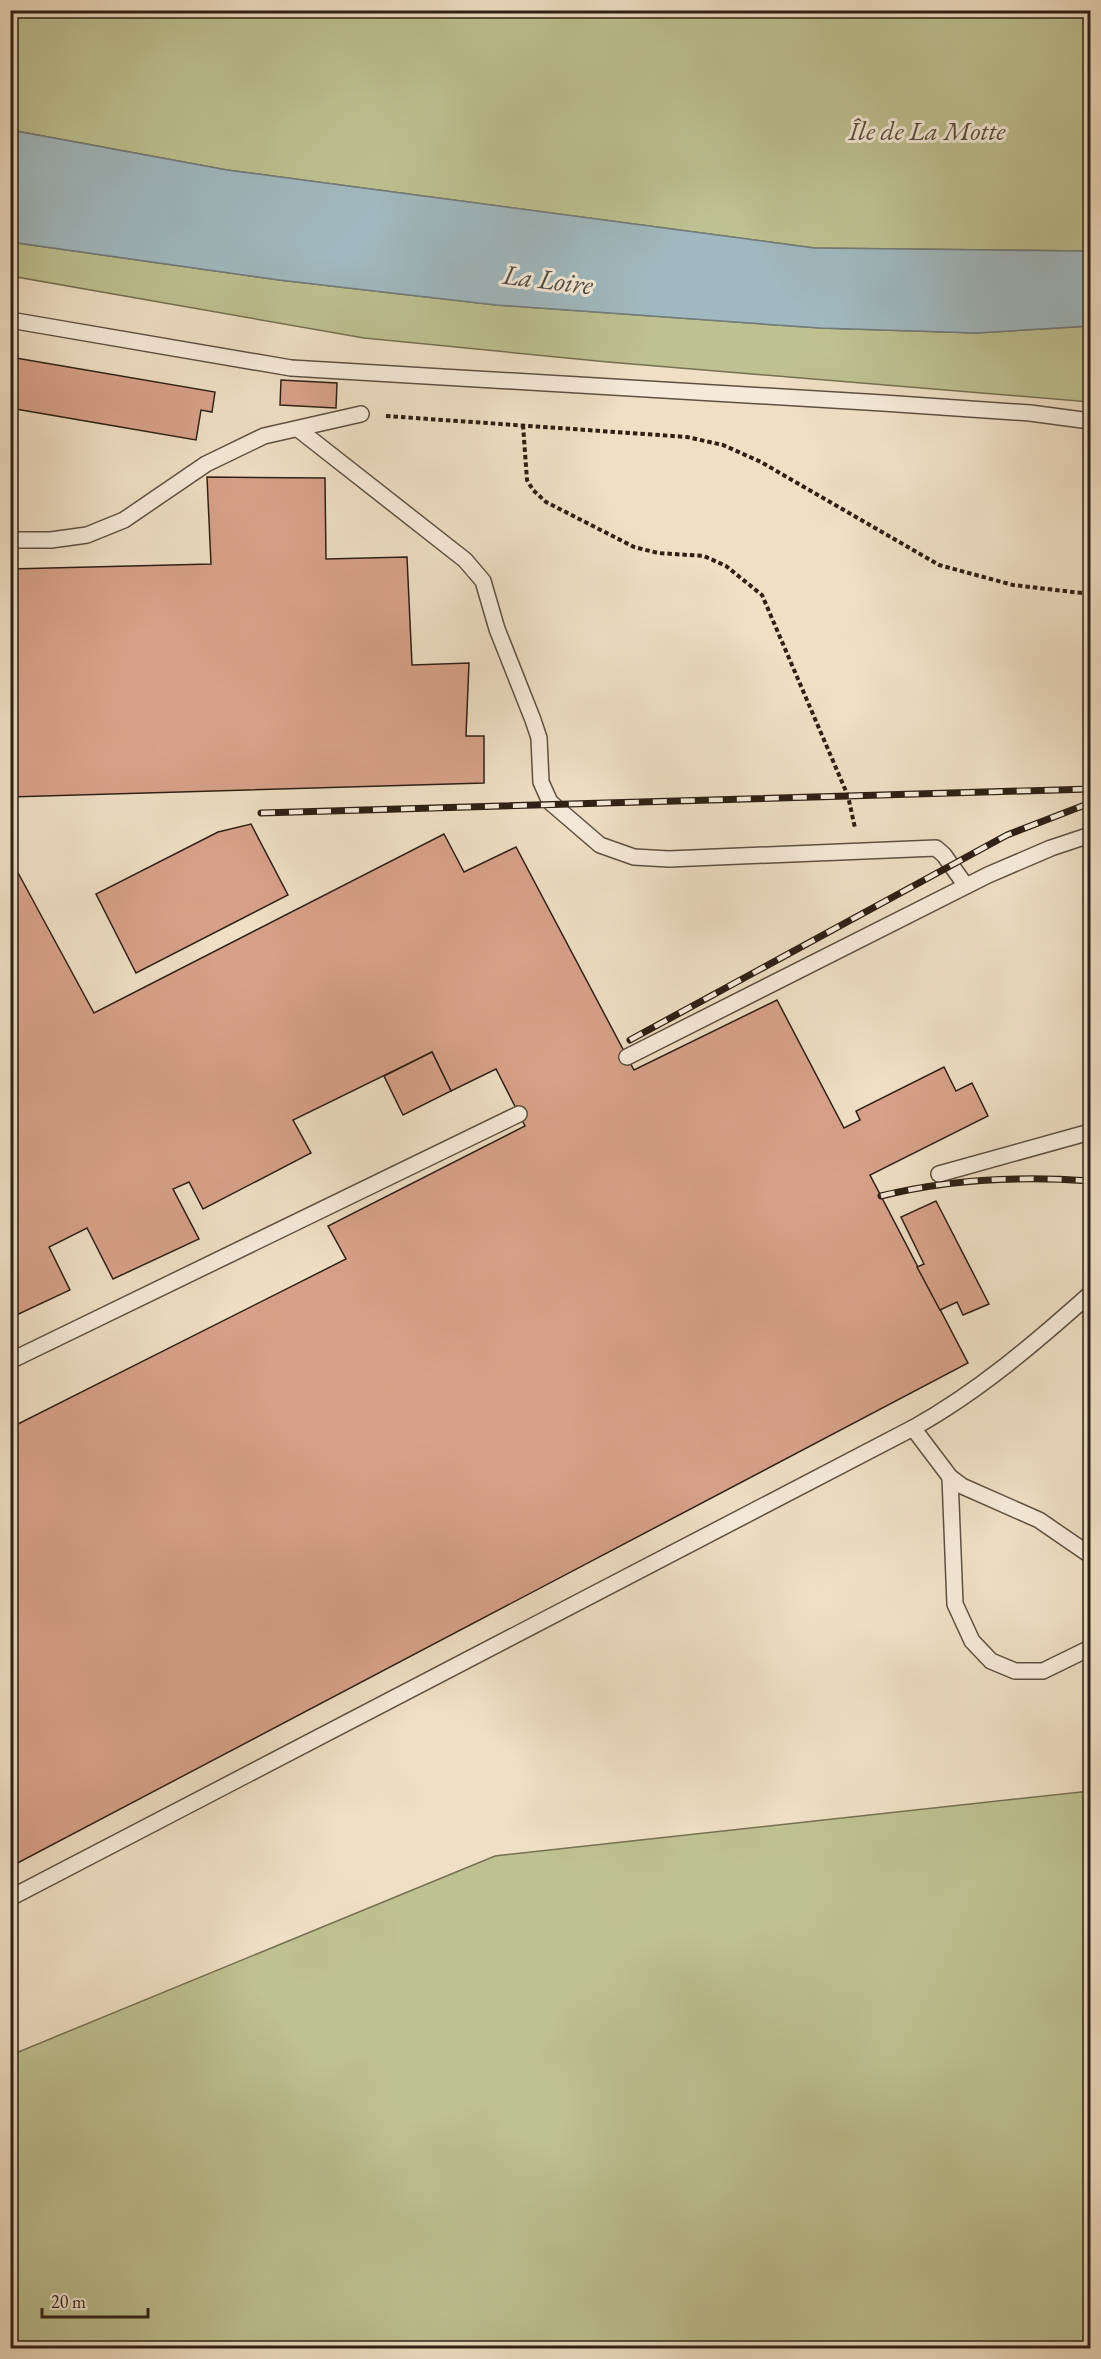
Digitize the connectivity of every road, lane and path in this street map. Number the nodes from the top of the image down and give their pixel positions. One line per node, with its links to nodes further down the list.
1 (10, 320): 3 (lane)
2 (361, 414): 4 (path); 5 (lane)
3 (1090, 421)
4 (523, 425): 7 (path); 9 (path)
5 (298, 429): 6 (lane); 9 (lane)
6 (10, 540)
7 (1090, 594)
8 (1090, 835): 10 (lane)
9 (861, 852): 10 (lane)
10 (966, 886): 11 (lane)
11 (627, 1057)
12 (519, 1114): 16 (lane)
13 (1090, 1132): 14 (lane)
14 (939, 1174)
15 (1090, 1294): 17 (lane)
16 (10, 1361)
17 (913, 1428): 18 (lane); 21 (lane)
18 (950, 1477): 19 (lane); 20 (lane)
19 (1090, 1555)
20 (1090, 1648)
21 (10, 1898)

